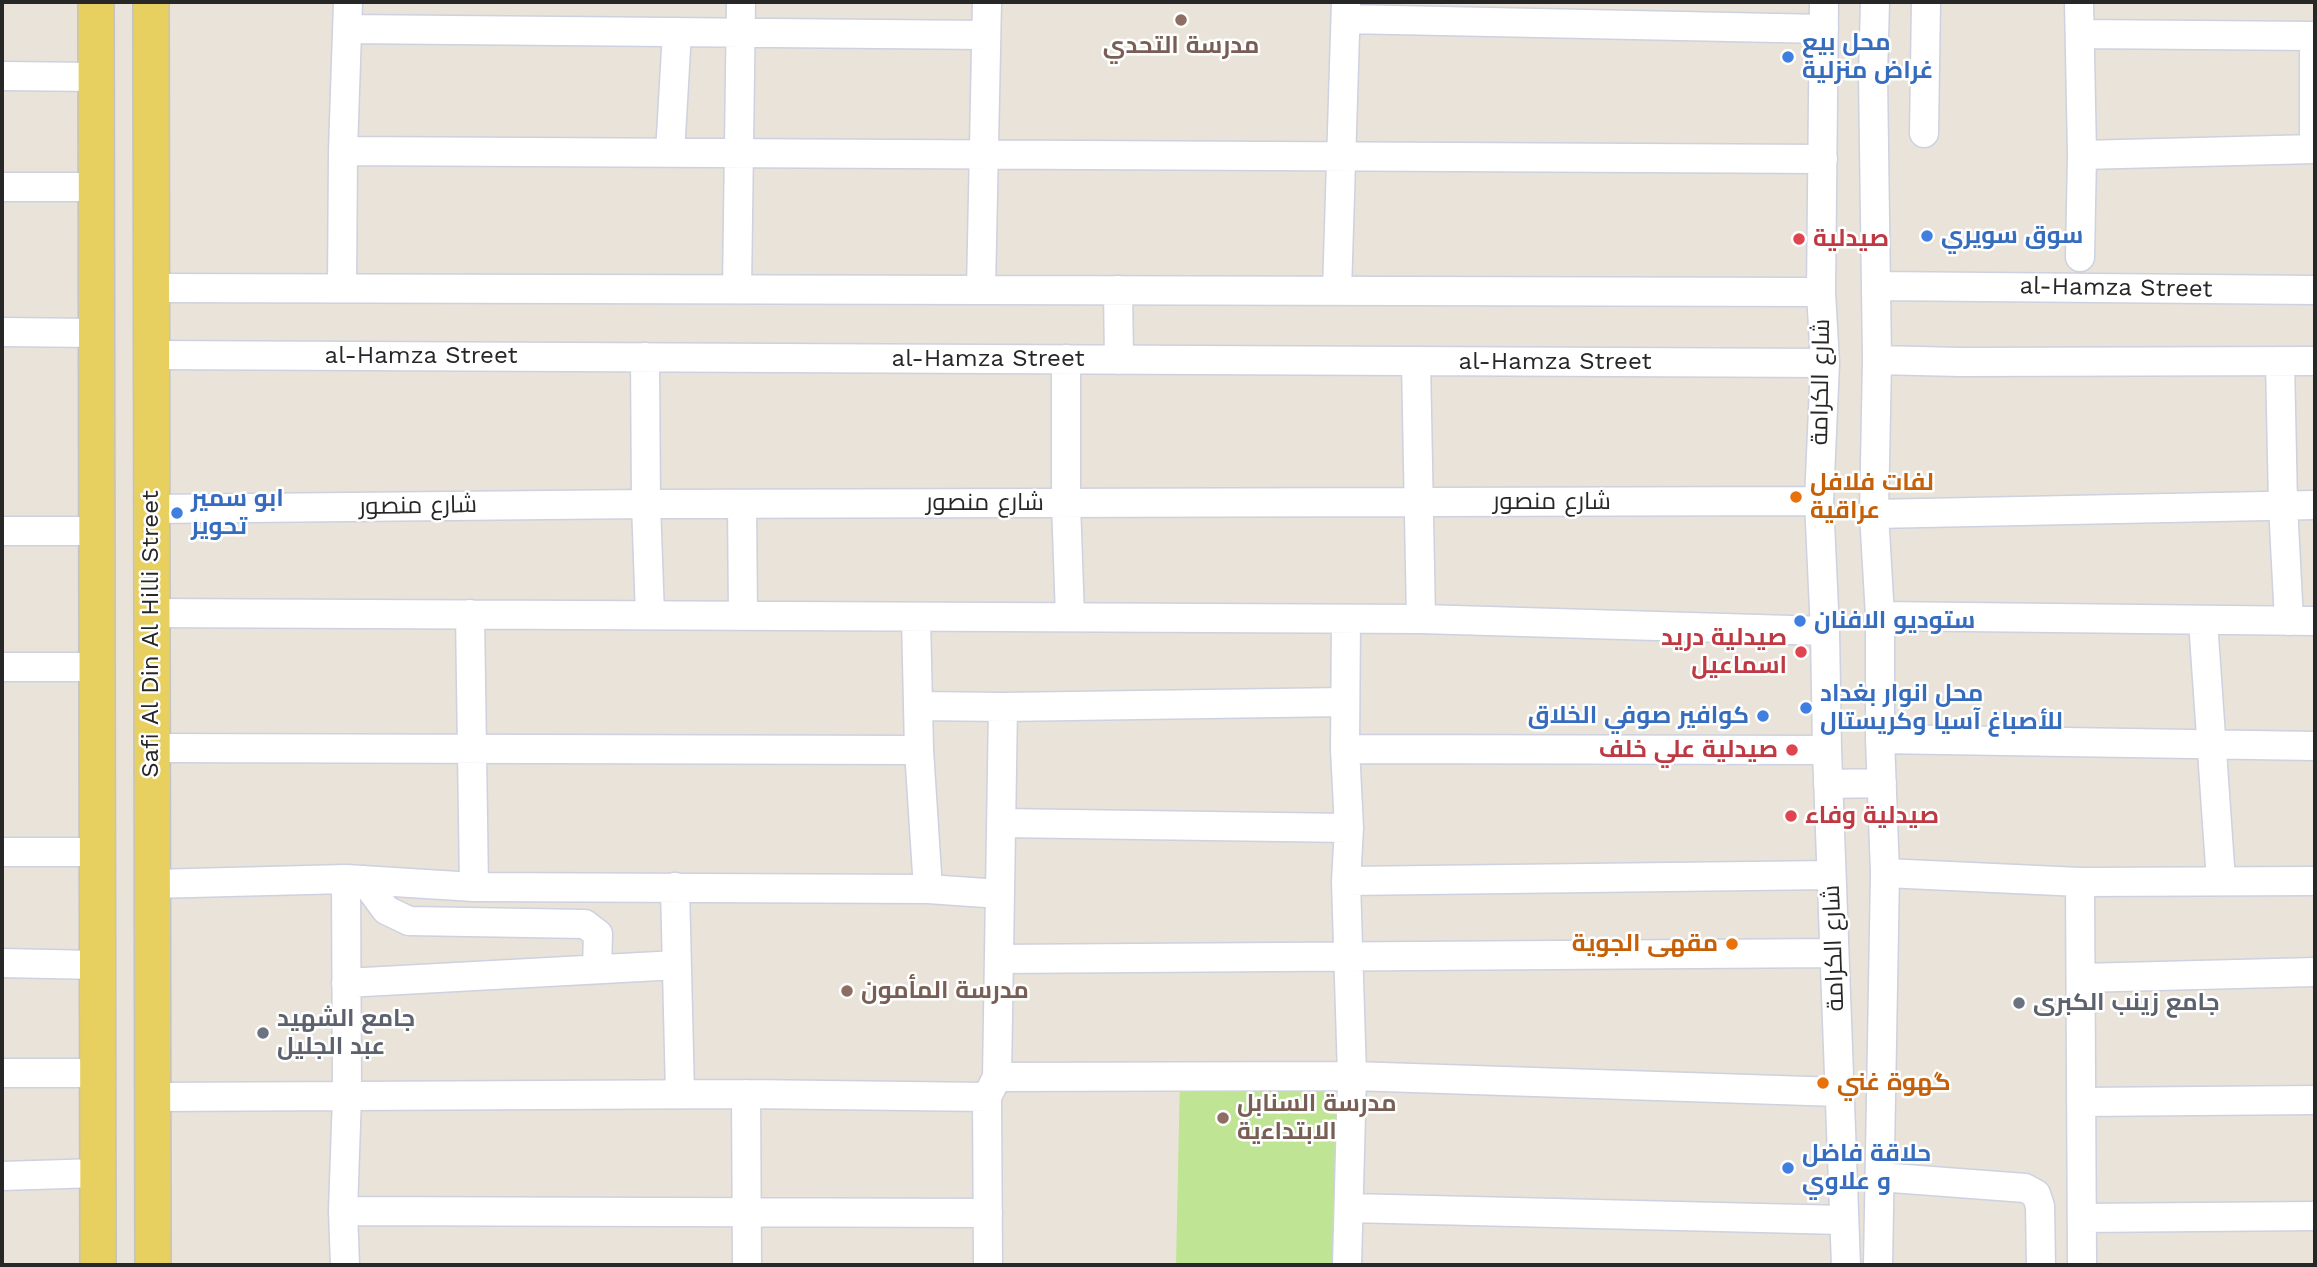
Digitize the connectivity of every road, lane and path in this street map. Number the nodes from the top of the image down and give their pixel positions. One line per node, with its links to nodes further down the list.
1 (96, 2): 17 (main road)
2 (151, 2): 31 (main road, Safi Al Din Al Hilli Street)
3 (741, 2): 12 (street)
4 (987, 2): 14 (street)
5 (1875, 2): 30 (street, شارع الكرامة)
6 (1926, 2): 18 (street)
7 (2079, 2): 13 (street)
8 (1346, 10): 10 (street); 25 (street)
9 (348, 15): 11 (street); 20 (street)
10 (1824, 15): 26 (street, شارع الكرامة)
11 (677, 32): 12 (street); 21 (street)
12 (740, 33): 14 (street); 22 (street)
13 (2080, 34): 15 (street); 24 (street)
14 (986, 35): 23 (street)
15 (2315, 36): 19 (street)
16 (2, 76): 17 (street)
17 (96, 77): 28 (main road)
18 (1923, 133)
19 (2315, 149): 24 (street)
20 (343, 151): 21 (street); 32 (street)
21 (670, 153): 22 (street)
22 (739, 153): 23 (street); 33 (street)
23 (985, 155): 25 (street); 34 (street)
24 (2082, 155): 29 (street)
25 (1341, 157): 26 (street); 37 (street)
26 (1823, 159): 38 (street, شارع الكرامة)
27 (2, 187): 28 (street)
28 (96, 187): 40 (main road)
29 (2080, 257)
30 (1876, 286): 36 (street, al-Hamza Street); 45 (street, شارع الكرامة)
31 (151, 288): 32 (street); 41 (main road, Safi Al Din Al Hilli Street)
32 (342, 288): 33 (street)
33 (737, 289): 34 (street)
34 (981, 290): 35 (street)
35 (1118, 290): 37 (street); 44 (street)
36 (2315, 290)
37 (1337, 291): 38 (street)
38 (1821, 292): 49 (street, شارع الكرامة)
39 (2, 332): 40 (street)
40 (96, 333): 60 (main road)
41 (151, 355): 42 (street, al-Hamza Street); 57 (main road, Safi Al Din Al Hilli Street)
42 (645, 357): 43 (street, al-Hamza Street); 53 (street)
43 (1066, 359): 44 (street, al-Hamza Street); 52 (street)
44 (1119, 360): 46 (street, al-Hamza Street)
45 (1877, 360): 47 (street); 58 (street, شارع الكرامة)
46 (1416, 361): 49 (street, al-Hamza Street); 51 (street)
47 (2280, 361): 48 (street); 55 (street)
48 (2315, 361)
49 (1825, 363): 50 (street, شارع الكرامة)
50 (1819, 501): 51 (street, شارع منصور); 72 (street, شارع الكرامة)
51 (1420, 502): 52 (street, شارع منصور); 69 (street)
52 (1066, 503): 54 (street, شارع منصور); 67 (street)
53 (646, 504): 54 (street, شارع منصور); 57 (street, شارع منصور); 63 (street)
54 (742, 504): 64 (street)
55 (2283, 505): 56 (street); 58 (street); 71 (street)
56 (2315, 505)
57 (151, 509): 61 (main road, Safi Al Din Al Hilli Street)
58 (1874, 514): 65 (street, شارع الكرامة)
59 (2, 531): 60 (street)
60 (97, 531): 74 (main road)
61 (151, 613): 62 (street); 81 (main road, Safi Al Din Al Hilli Street)
62 (470, 614): 63 (street); 82 (street)
63 (650, 615): 64 (street)
64 (743, 616): 66 (street)
65 (1880, 616): 70 (street); 78 (street, شارع الكرامة)
66 (916, 617): 67 (street); 76 (street)
67 (1070, 617): 68 (street)
68 (1346, 619): 69 (street); 75 (street)
69 (1421, 619): 72 (street)
70 (2203, 621): 71 (street); 79 (street)
71 (2302, 621)
72 (1825, 631): 85 (street, شارع الكرامة)
73 (2, 667): 74 (street)
74 (97, 667): 91 (main road)
75 (1345, 702): 77 (street); 83 (street)
76 (919, 706): 77 (street); 84 (street)
77 (1003, 707): 88 (street)
78 (1880, 739): 79 (street); 86 (street, شارع الكرامة)
79 (2212, 744): 80 (street); 96 (street)
80 (2315, 746)
81 (151, 748): 82 (street); 99 (main road, Safi Al Din Al Hilli Street)
82 (471, 749): 84 (street); 100 (street)
83 (1346, 749): 85 (street); 89 (street)
84 (919, 750): 102 (street)
85 (1827, 750): 87 (street, شارع الكرامة)
86 (1882, 783): 87 (street); 92 (street, شارع الكرامة)
87 (1828, 784): 93 (street, شارع الكرامة)
88 (1001, 823): 89 (street); 103 (street)
89 (1349, 828): 95 (street)
90 (2, 852): 91 (street)
91 (97, 852): 108 (main road)
92 (1885, 873): 98 (street); 127 (street, شارع الكرامة)
93 (1831, 875): 95 (street); 104 (street, شارع الكرامة)
94 (355, 879): 99 (street); 100 (street); 110 (street); 113 (street)
95 (1346, 881): 105 (street)
96 (2221, 881): 97 (street); 98 (street)
97 (2315, 881)
98 (2080, 882): 112 (street)
99 (152, 884): 122 (main road, Safi Al Din Al Hilli Street)
100 (474, 887): 101 (street)
101 (675, 887): 102 (street); 109 (street)
102 (928, 889): 103 (street)
103 (1000, 894): 106 (street)
104 (1834, 953): 105 (street); 118 (street, شارع الكرامة)
105 (1348, 958): 106 (street); 116 (street)
106 (999, 959): 117 (street)
107 (2, 963): 108 (street)
108 (97, 964): 115 (main road)
109 (677, 965): 110 (street); 119 (street)
110 (597, 969): 113 (street)
111 (2315, 972): 112 (street)
112 (2081, 978): 124 (street)
113 (346, 982): 121 (street)
114 (2, 1073): 115 (street)
115 (97, 1073): 125 (main road)
116 (1352, 1076): 117 (street); 118 (street); 128 (street)
117 (992, 1087): 120 (street); 131 (street)
118 (1839, 1092): 134 (street, شارع الكرامة)
119 (680, 1094): 120 (street); 121 (street)
120 (746, 1094): 130 (street)
121 (347, 1096): 122 (street); 129 (street)
122 (153, 1097): 136 (main road, Safi Al Din Al Hilli Street)
123 (2315, 1100): 124 (street)
124 (2081, 1102): 133 (street)
125 (98, 1173): 126 (street); 135 (main road)
126 (2, 1176)
127 (1879, 1177): 142 (street, شارع الكرامة); 143 (street)
128 (1349, 1208): 134 (street); 140 (street)
129 (343, 1211): 130 (street); 137 (street)
130 (747, 1212): 131 (street); 138 (street)
131 (988, 1213): 139 (street)
132 (2315, 1216): 133 (street)
133 (2082, 1218): 144 (street)
134 (1843, 1220): 141 (street, شارع الكرامة)
135 (98, 1265)
136 (153, 1265)
137 (345, 1265)
138 (747, 1265)
139 (988, 1265)
140 (1348, 1265)
141 (1846, 1265)
142 (1878, 1265)
143 (2041, 1265)
144 (2082, 1265)

